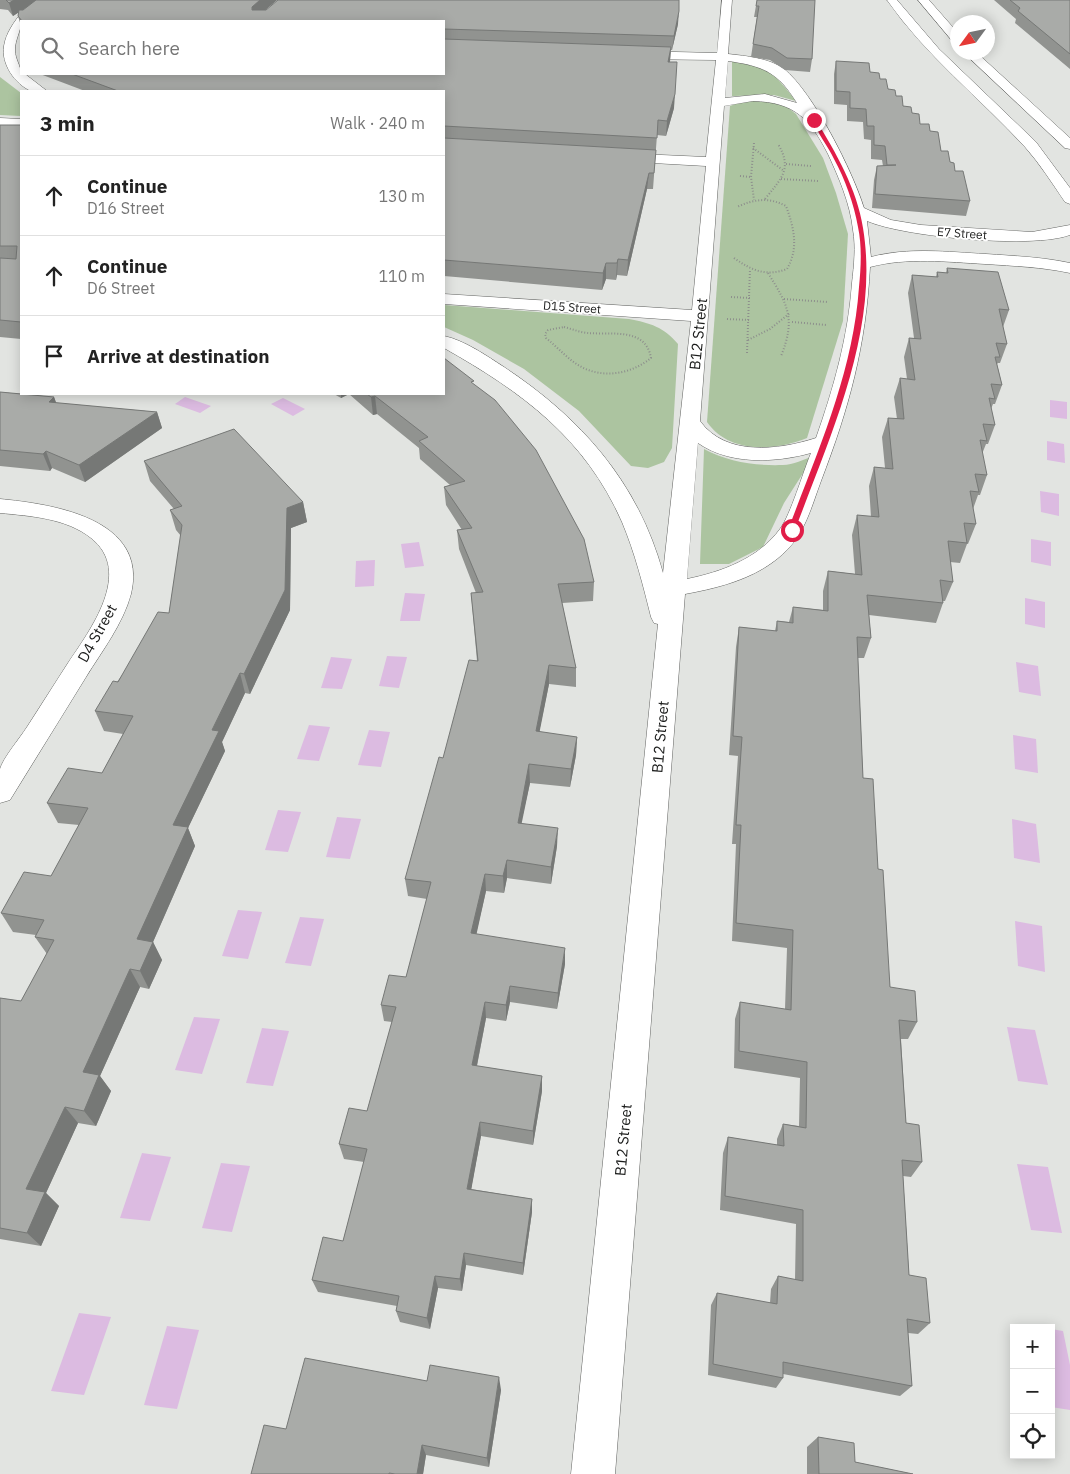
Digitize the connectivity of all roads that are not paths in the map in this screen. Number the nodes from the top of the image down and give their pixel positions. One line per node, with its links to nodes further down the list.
1 (727, 0): 9 (street, B12 Street)
2 (892, 0): 19 (street)
3 (923, 0): 7 (street)
4 (23, 20): 6 (street)
5 (20, 23): 11 (street)
6 (0, 31)
7 (950, 32)
8 (620, 54): 9 (street)
9 (721, 57): 12 (street, B12 Street); 13 (street)
10 (978, 60): 16 (street)
11 (39, 90)
12 (717, 104): 13 (street); 18 (street, B12 Street)
13 (814, 120): 20 (street)
14 (0, 122): 15 (street)
15 (20, 123)
16 (1070, 145)
17 (599, 156): 18 (street)
18 (713, 162): 25 (street, B12 Street)
19 (1070, 199)
20 (857, 211): 21 (street, E7 Street); 22 (street)
21 (1070, 230)
22 (864, 264): 23 (street, E7 Street); 28 (street)
23 (1070, 268)
24 (445, 298): 25 (street, D15 Street)
25 (710, 317): 27 (street, B12 Street)
26 (445, 342): 31 (street)
27 (689, 420): 28 (street); 30 (street, B12 Street)
28 (824, 442): 30 (street)
29 (0, 506): 32 (street, D4 Street)
30 (673, 589): 31 (street, B12 Street)
31 (668, 642): 33 (street, B12 Street)
32 (0, 792)
33 (593, 1474)

